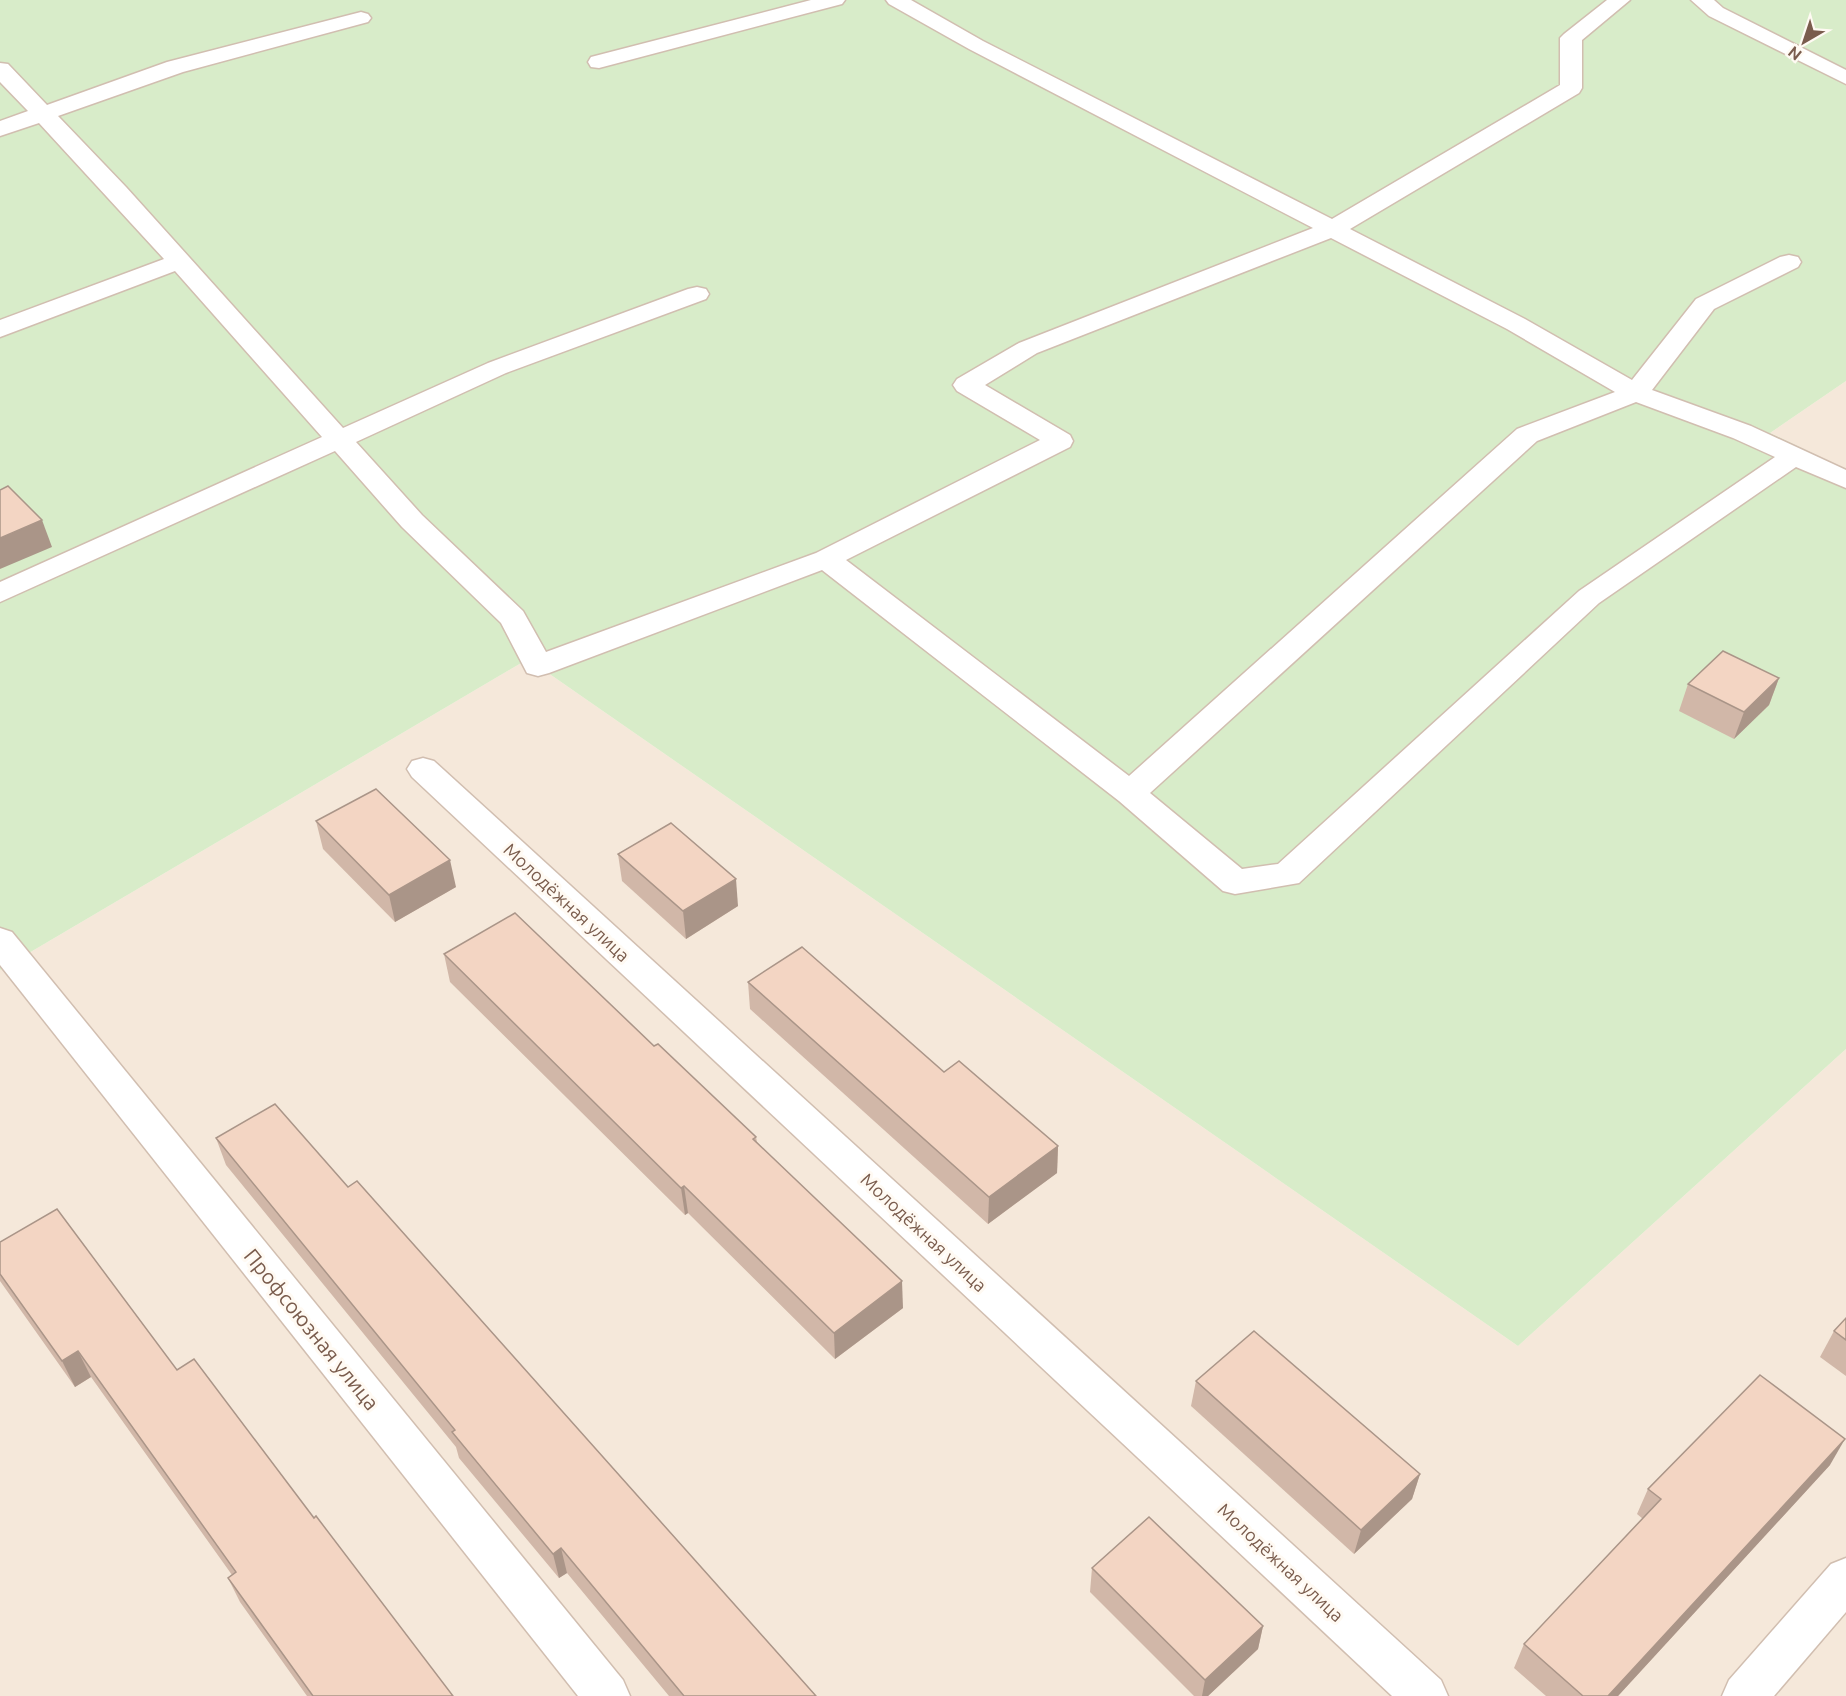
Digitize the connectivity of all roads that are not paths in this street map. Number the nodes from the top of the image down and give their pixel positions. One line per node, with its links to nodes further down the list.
1 (834, 0): 6 (street)
2 (896, 0): 11 (street)
3 (1620, 0): 11 (street)
4 (1701, 0): 8 (street)
5 (361, 18): 9 (street)
6 (599, 62)
7 (0, 69): 9 (street)
8 (1846, 78)
9 (43, 113): 10 (street); 12 (street)
10 (0, 129)
11 (1332, 229): 16 (street); 20 (street)
12 (180, 261): 15 (street); 17 (street)
13 (1789, 262): 16 (street)
14 (697, 294): 17 (street)
15 (0, 329)
16 (1636, 393): 18 (street); 23 (street)
17 (340, 440): 20 (street); 21 (street)
18 (1793, 457): 19 (street); 23 (street)
19 (1846, 480)
20 (826, 559): 23 (street)
21 (0, 593)
22 (423, 769): 27 (street, Молодёжная улица)
23 (1130, 793)
24 (5, 958): 26 (street, Профсоюзная улица)
25 (1846, 1579): 28 (street)
26 (607, 1696)
27 (1425, 1696)
28 (1745, 1696)

